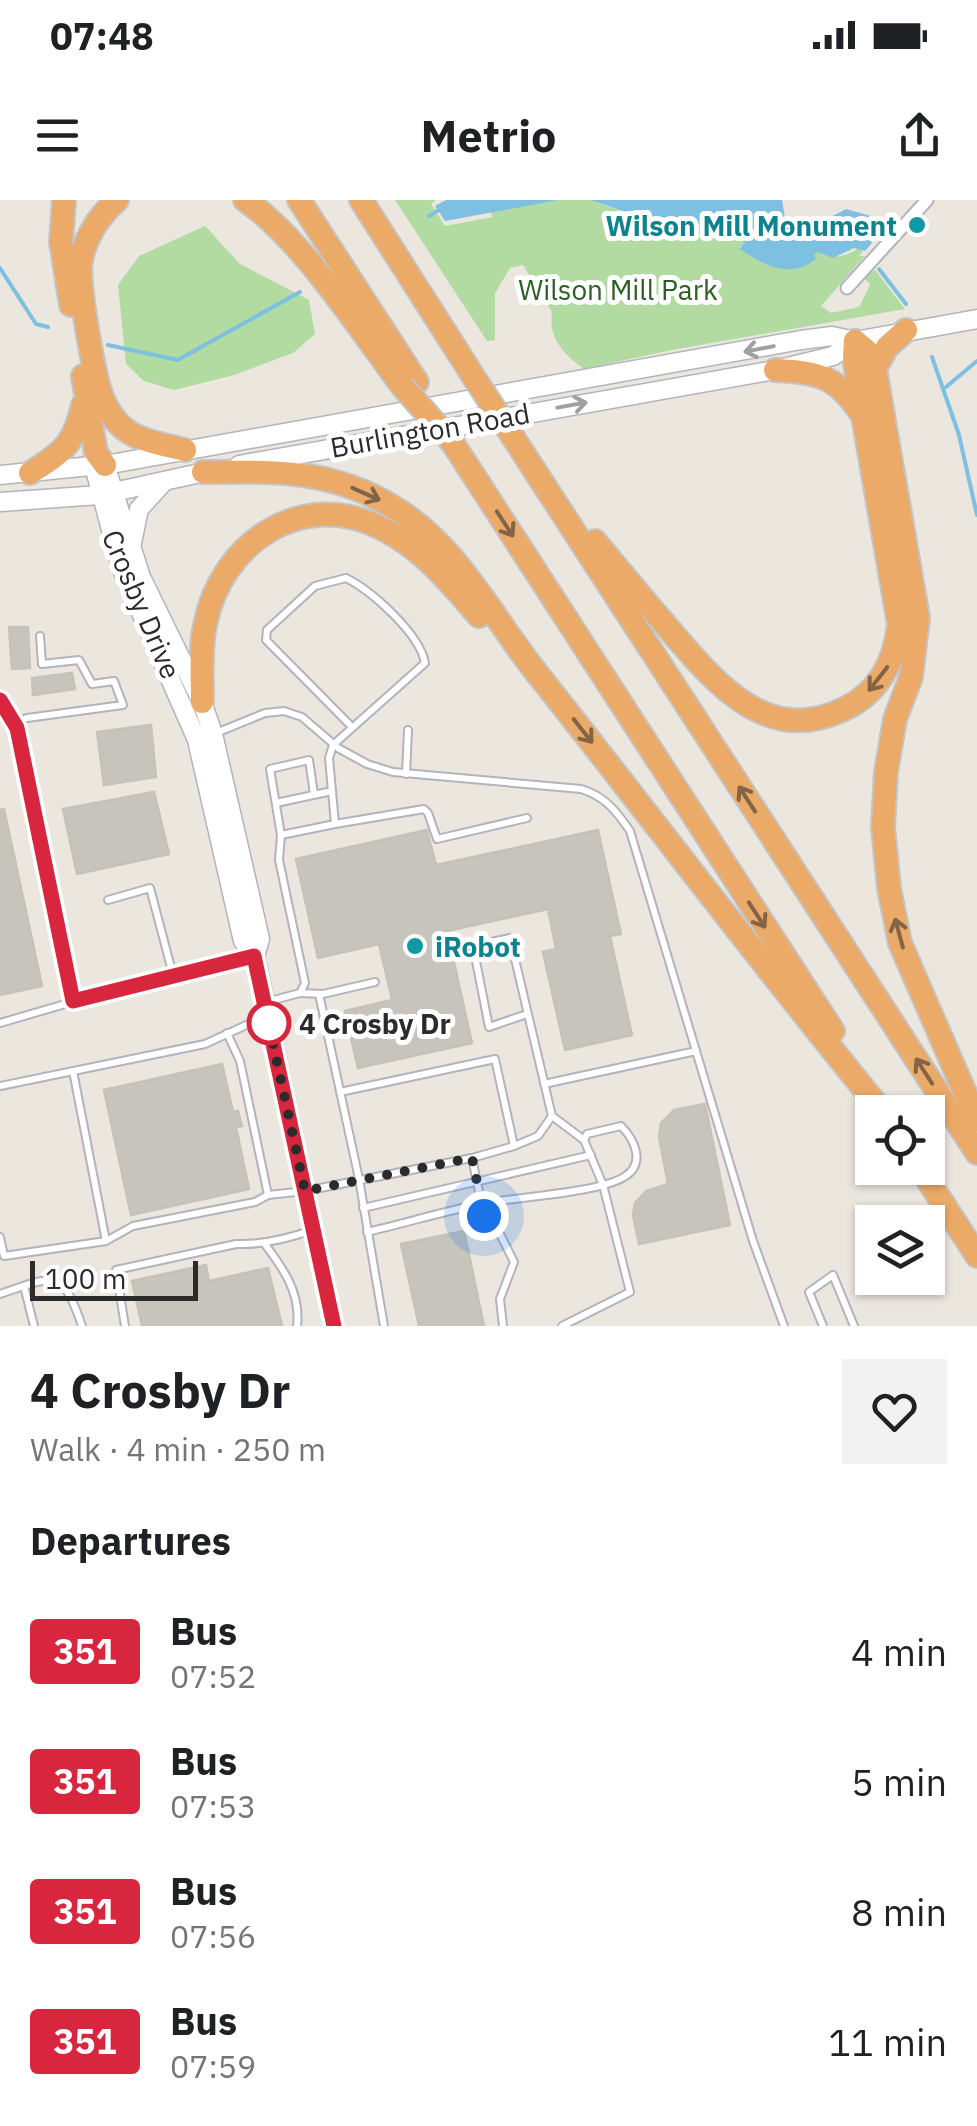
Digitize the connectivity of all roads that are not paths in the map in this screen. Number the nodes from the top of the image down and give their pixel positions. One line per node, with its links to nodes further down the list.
1 (64, 200): 14 (highway)
2 (117, 200): 16 (highway)
3 (245, 200): 13 (highway)
4 (299, 200): 13 (highway)
5 (360, 200): 17 (highway, bridge)
6 (927, 200): 7 (street)
7 (847, 288)
8 (977, 319): 9 (main road, Burlington Road)
9 (906, 330): 10 (main road, Burlington Road); 11 (highway)
10 (855, 341): 11 (highway); 12 (main road, Burlington Road); 15 (highway); 16 (main road, Burlington Road, one-way to 16)
11 (875, 369): 61 (highway, one-way to 11)
12 (775, 370): 15 (highway); 19 (main road, Burlington Road, one-way to 12)
13 (411, 386): 59 (highway, one-way to 59, bridge)
14 (86, 392): 18 (highway); 20 (highway)
15 (863, 416): 17 (highway, one-way to 17)
16 (185, 450): 18 (main road, Burlington Road)
17 (528, 460): 64 (highway, one-way to 17)
18 (98, 461): 20 (main road, Burlington Road); 23 (main road, Crosby Drive)
19 (203, 472): 22 (main road, Burlington Road); 27 (highway, one-way to 27)
20 (30, 473): 21 (main road, Burlington Road)
21 (0, 476)
22 (164, 482): 23 (main road, Burlington Road); 25 (main road)
23 (107, 493): 24 (main road, Burlington Road); 25 (main road, Crosby Drive); 33 (main road, Crosby Drive)
24 (0, 502)
25 (132, 548): 29 (main road, Crosby Drive)
26 (40, 636): 30 (lane)
27 (528, 663): 29 (highway); 58 (highway, one-way to 58)
28 (0, 700): 30 (lane)
29 (202, 702): 33 (main road, Crosby Drive)
30 (14, 723): 48 (lane)
31 (351, 726): 31 (lane); 34 (lane)
32 (408, 730): 35 (lane)
33 (205, 737): 34 (lane); 43 (main road, Crosby Drive)
34 (333, 744): 35 (lane); 36 (lane)
35 (406, 774): 53 (lane)
36 (332, 791): 37 (lane); 40 (lane)
37 (314, 794): 38 (lane); 38 (lane)
38 (276, 802): 41 (lane)
39 (526, 818): 40 (lane)
40 (334, 824): 41 (lane)
41 (282, 835): 46 (lane)
42 (108, 900): 44 (lane)
43 (254, 956): 44 (lane); 49 (main road, Crosby Drive)
44 (172, 975): 48 (lane)
45 (375, 982): 47 (lane)
46 (300, 993): 47 (lane); 49 (lane)
47 (319, 994): 57 (lane)
48 (73, 1001): 51 (lane)
49 (266, 1009): 52 (lane); 71 (main road, Crosby Drive)
50 (527, 1014): 50 (lane); 55 (lane)
51 (0, 1022)
52 (226, 1032): 54 (lane); 72 (lane)
53 (696, 1050): 55 (lane); 91 (lane)
54 (73, 1071): 56 (lane); 78 (lane)
55 (544, 1084): 60 (lane)
56 (0, 1086)
57 (340, 1092): 63 (lane); 67 (lane)
58 (870, 1095)
59 (873, 1095)
60 (552, 1116): 62 (lane); 63 (lane)
61 (977, 1120)
62 (584, 1140): 65 (lane); 69 (lane)
63 (514, 1146): 66 (lane)
64 (977, 1153)
65 (591, 1155): 68 (lane); 69 (lane)
66 (472, 1158): 67 (lane); 68 (lane)
67 (359, 1179): 71 (lane); 74 (lane)
68 (477, 1180): 73 (lane); 74 (lane)
69 (603, 1185): 73 (lane); 90 (lane)
70 (931, 1185): 80 (highway)
71 (305, 1191): 72 (lane); 75 (main road, Crosby Drive)
72 (268, 1195): 78 (lane)
73 (480, 1204): 76 (lane); 89 (lane)
74 (364, 1208): 76 (lane)
75 (313, 1229): 79 (lane); 83 (main road, Crosby Drive)
76 (367, 1232): 88 (lane)
77 (0, 1237): 78 (lane)
78 (106, 1241)
79 (264, 1243): 86 (lane); 87 (lane)
80 (977, 1256)
81 (24, 1286): 82 (lane); 84 (lane); 85 (lane)
82 (0, 1294)
83 (331, 1325)
84 (34, 1326)
85 (82, 1326)
86 (125, 1326)
87 (297, 1326)
88 (384, 1326)
89 (503, 1326)
90 (562, 1326)
91 (784, 1326)
92 (822, 1326): 93 (lane)
93 (854, 1326)

